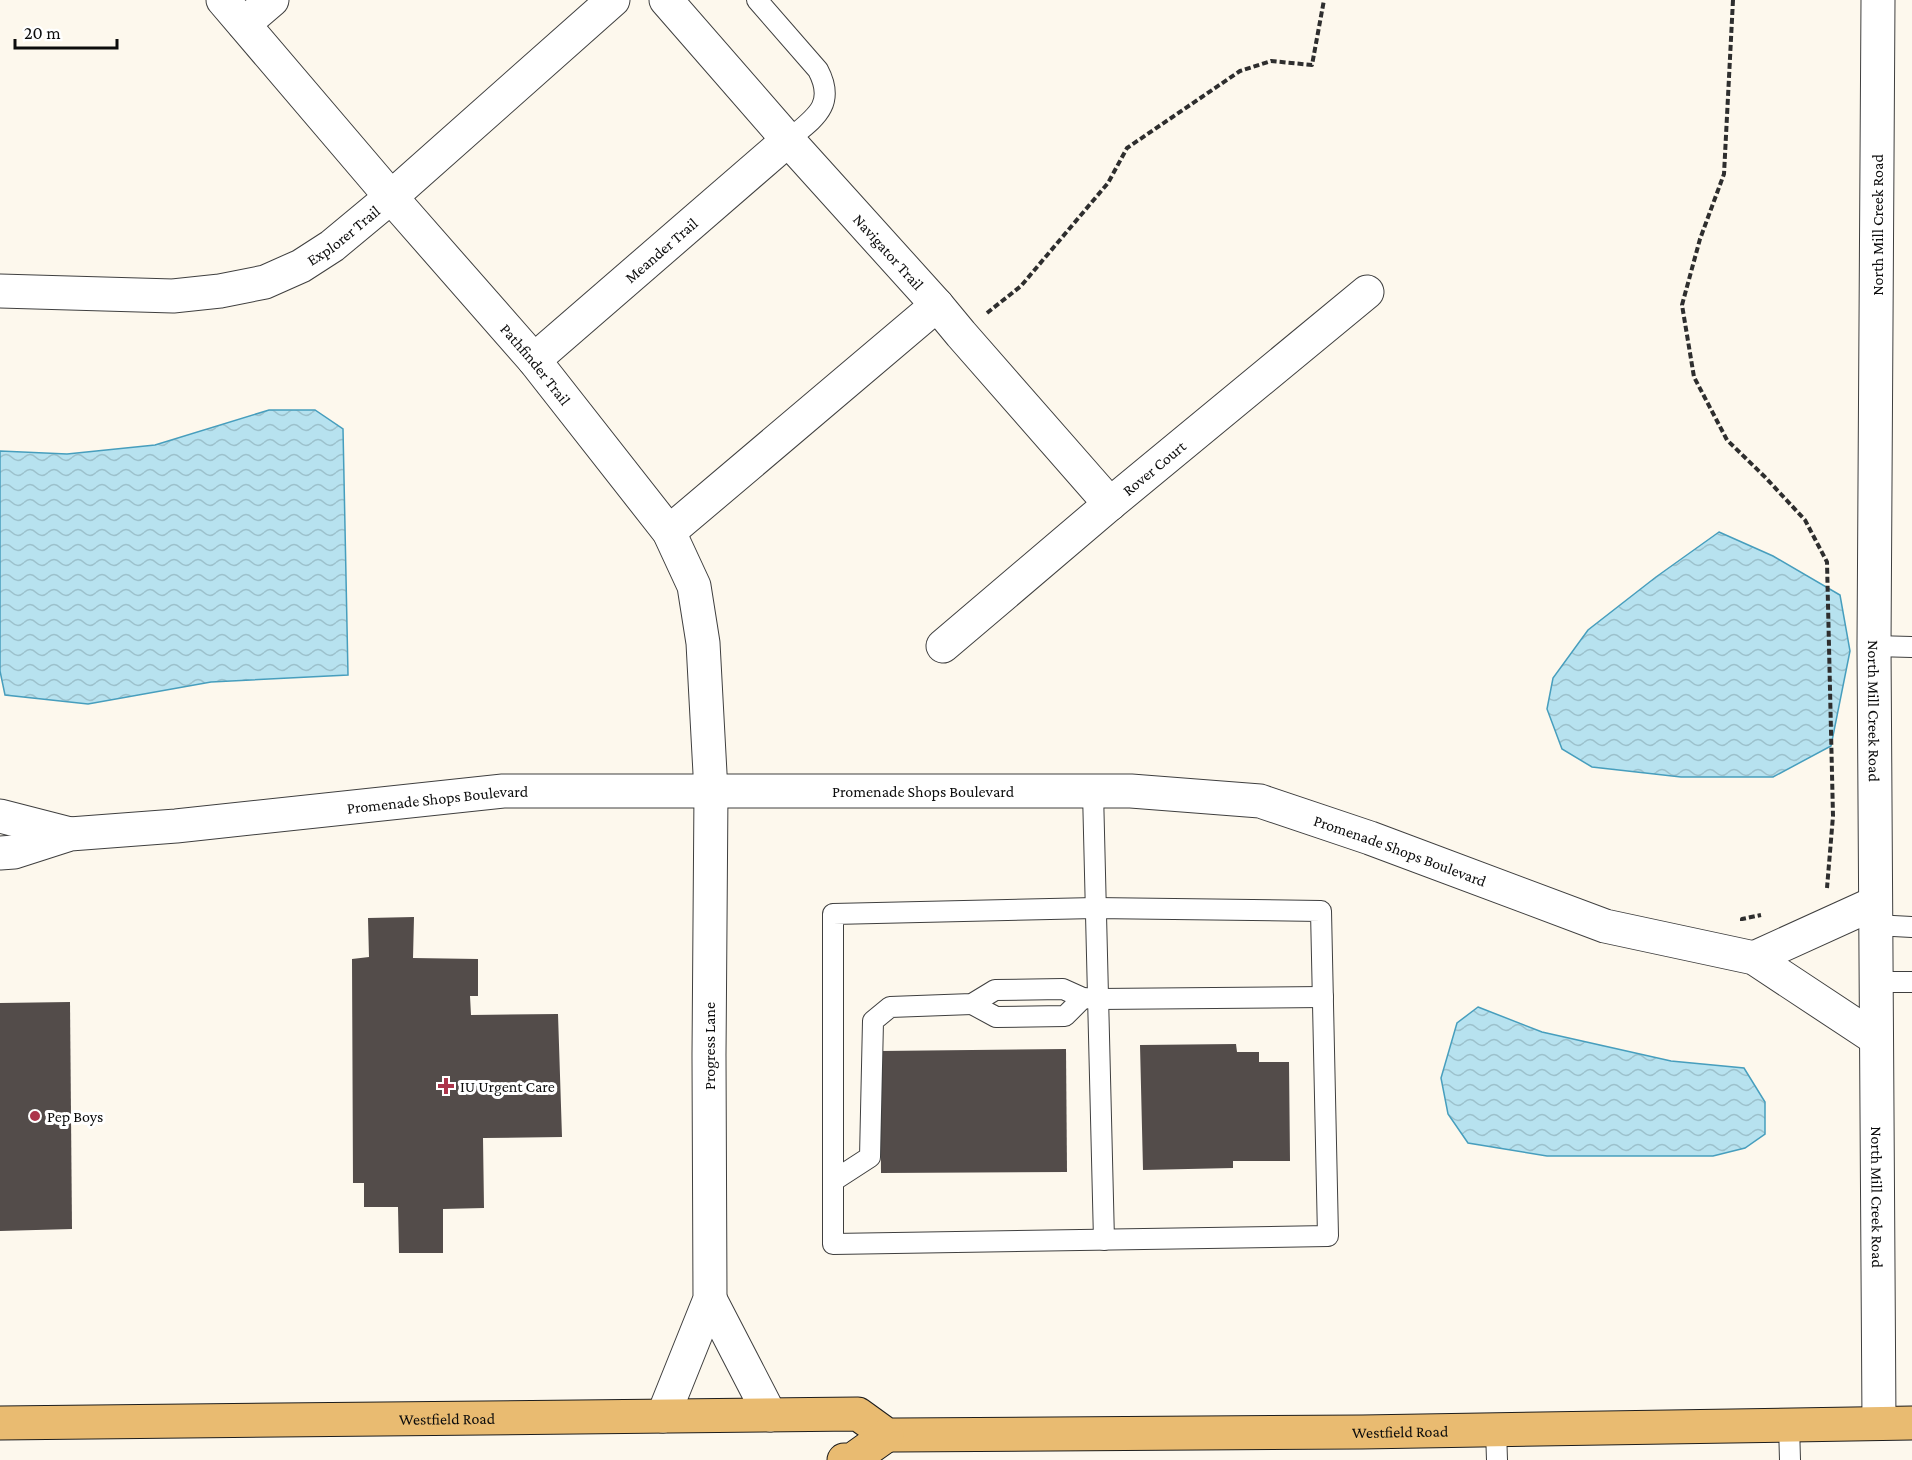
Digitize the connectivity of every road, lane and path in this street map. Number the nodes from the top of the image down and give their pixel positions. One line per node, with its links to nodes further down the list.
1 (223, 0): 9 (street, Pathfinder Trail)
2 (272, 0): 9 (street)
3 (613, 0): 11 (street, Explorer Trail)
4 (666, 0): 10 (street, Navigator Trail)
5 (757, 0): 10 (lane)
6 (1324, 0): 15 (path)
7 (1733, 0): 27 (path)
8 (1878, 0): 20 (street, North Mill Creek Road)
9 (244, 24): 11 (street, Pathfinder Trail)
10 (788, 140): 14 (street, Navigator Trail); 16 (street, Meander Trail)
11 (391, 197): 12 (street, Explorer Trail); 16 (street, Pathfinder Trail)
12 (0, 291)
13 (1367, 292): 17 (street, Rover Court)
14 (937, 305): 15 (street, Navigator Trail); 18 (street)
15 (961, 334): 17 (street, Navigator Trail)
16 (534, 360): 18 (street, Pathfinder Trail)
17 (1110, 504): 19 (street, Rover Court)
18 (669, 532): 22 (street, Pathfinder Trail)
19 (943, 646)
20 (1874, 646): 21 (lane); 29 (street, North Mill Creek Road)
21 (1912, 646)
22 (711, 792): 23 (street, Promenade Shops Boulevard); 25 (street, Promenade Shops Boulevard); 41 (street, Progress Lane)
23 (1093, 792): 28 (lane); 32 (street, Promenade Shops Boulevard)
24 (0, 816): 25 (street, Promenade Shops Boulevard)
25 (70, 834): 26 (street, Promenade Shops Boulevard)
26 (0, 853)
27 (1827, 892)
28 (1095, 908): 35 (lane); 36 (lane); 39 (lane)
29 (1875, 914): 31 (lane); 32 (street); 33 (street, North Mill Creek Road)
30 (1762, 915): 32 (path)
31 (1912, 927)
32 (1748, 956): 38 (street, Promenade Shops Boulevard)
33 (1875, 981): 34 (lane); 38 (street, North Mill Creek Road)
34 (1912, 981)
35 (1323, 997): 36 (lane); 40 (lane)
36 (1091, 999): 37 (lane); 37 (lane); 40 (lane)
37 (972, 1004): 39 (lane)
38 (1875, 1038): 45 (street, North Mill Creek Road)
39 (833, 1181): 40 (lane)
40 (1104, 1240)
41 (711, 1299): 42 (street); 43 (street)
42 (770, 1415): 43 (main road, Westfield Road); 48 (main road, Westfield Road)
43 (663, 1416): 44 (main road, Westfield Road)
44 (0, 1423)
45 (1879, 1423): 46 (main road, Westfield Road); 47 (main road, Westfield Road)
46 (1912, 1423)
47 (1789, 1425): 49 (main road, Westfield Road); 51 (lane)
48 (887, 1435): 49 (main road, Westfield Road); 50 (main road)
49 (1497, 1445)
50 (844, 1460)
51 (1790, 1460)

